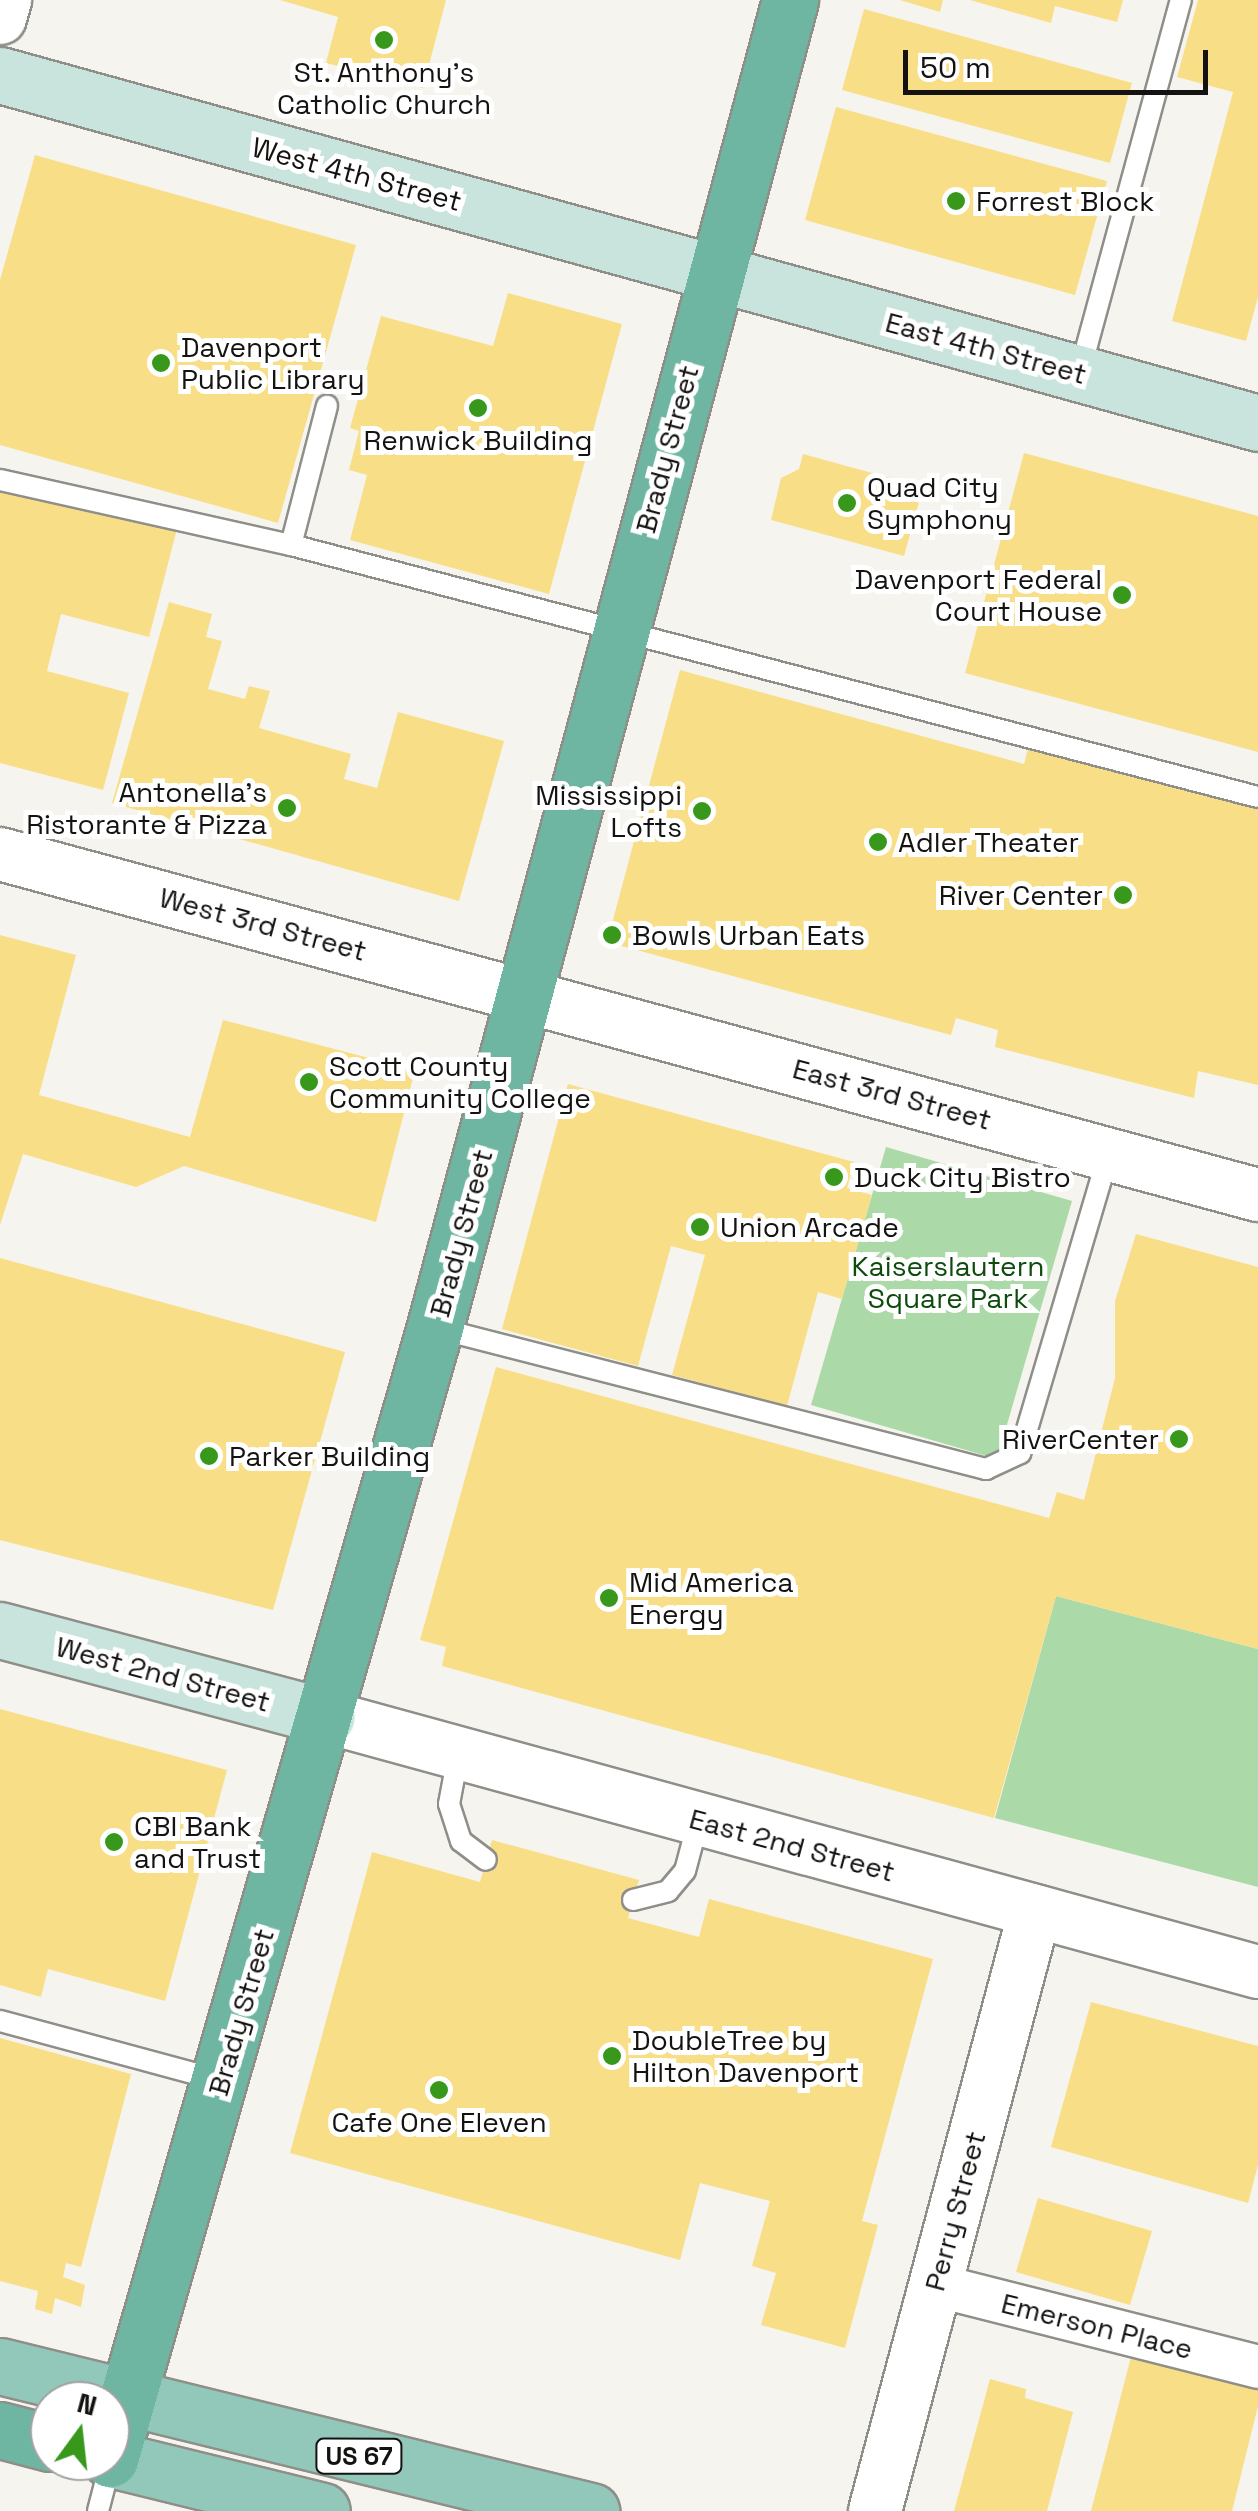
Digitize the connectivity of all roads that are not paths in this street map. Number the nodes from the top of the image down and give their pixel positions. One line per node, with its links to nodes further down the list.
1 (5, 0): 4 (street)
2 (790, 0): 6 (highway, Brady Street)
3 (1181, 0): 7 (lane)
4 (0, 18)
5 (0, 75): 6 (main road, West 4th Street)
6 (714, 272): 7 (main road, East 4th Street); 12 (highway, Brady Street)
7 (1080, 373): 9 (main road, East 4th Street)
8 (328, 406): 11 (lane)
9 (1258, 423)
10 (0, 480): 11 (lane)
11 (291, 545): 12 (lane)
12 (619, 631): 13 (lane); 15 (highway, Brady Street)
13 (1258, 797)
14 (0, 854): 15 (street, West 3rd Street)
15 (526, 992): 16 (street, East 3rd Street); 18 (highway, Brady Street)
16 (1108, 1153): 17 (street, East 3rd Street); 18 (lane)
17 (1258, 1195)
18 (435, 1328): 20 (highway, Brady Street)
19 (0, 1630): 20 (main road, West 2nd Street)
20 (326, 1718): 21 (street, East 2nd Street); 28 (highway, Brady Street)
21 (458, 1754): 22 (street, East 2nd Street); 23 (lane)
22 (699, 1820): 24 (lane); 25 (street, East 2nd Street)
23 (486, 1860)
24 (633, 1900)
25 (1036, 1911): 26 (street, East 2nd Street); 29 (street, Perry Street)
26 (1258, 1972)
27 (0, 2022): 28 (lane)
28 (221, 2080): 33 (highway, Brady Street)
29 (935, 2285): 31 (street, Emerson Place); 42 (street, Perry Street)
30 (0, 2366): 32 (main road, US 67)
31 (1258, 2367)
32 (56, 2381)
33 (130, 2390)
34 (130, 2401): 41 (main road, US 67)
35 (0, 2430): 36 (highway)
36 (30, 2438)
37 (130, 2464): 40 (main road, US 67)
38 (106, 2481): 39 (lane)
39 (98, 2511)
40 (322, 2511)
41 (591, 2511)
42 (875, 2511)

